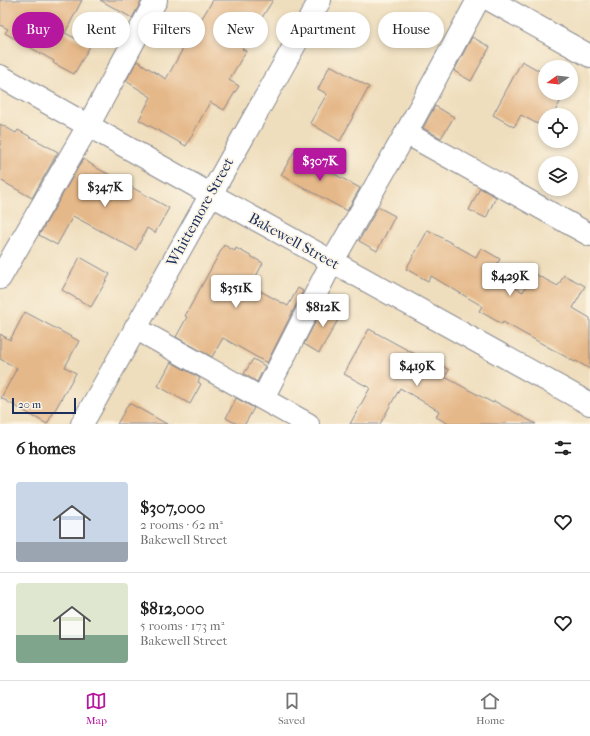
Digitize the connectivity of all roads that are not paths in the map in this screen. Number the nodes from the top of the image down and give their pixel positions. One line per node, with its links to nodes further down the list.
1 (156, 0): 7 (street)
2 (320, 0): 9 (street, Whittemore Street)
3 (478, 0): 8 (street)
4 (490, 0): 5 (street)
5 (590, 56)
6 (0, 76): 7 (street, Bakewell Street)
7 (88, 126): 9 (street, Bakewell Street); 12 (street)
8 (406, 133): 10 (street); 11 (street)
9 (210, 194): 11 (street, Bakewell Street); 13 (street, Whittemore Street)
10 (590, 235)
11 (332, 262): 14 (street); 15 (street, Bakewell Street)
12 (3, 266)
13 (135, 328): 14 (street); 16 (street, Whittemore Street)
14 (263, 398): 17 (street)
15 (590, 404)
16 (82, 424)
17 (308, 424)

